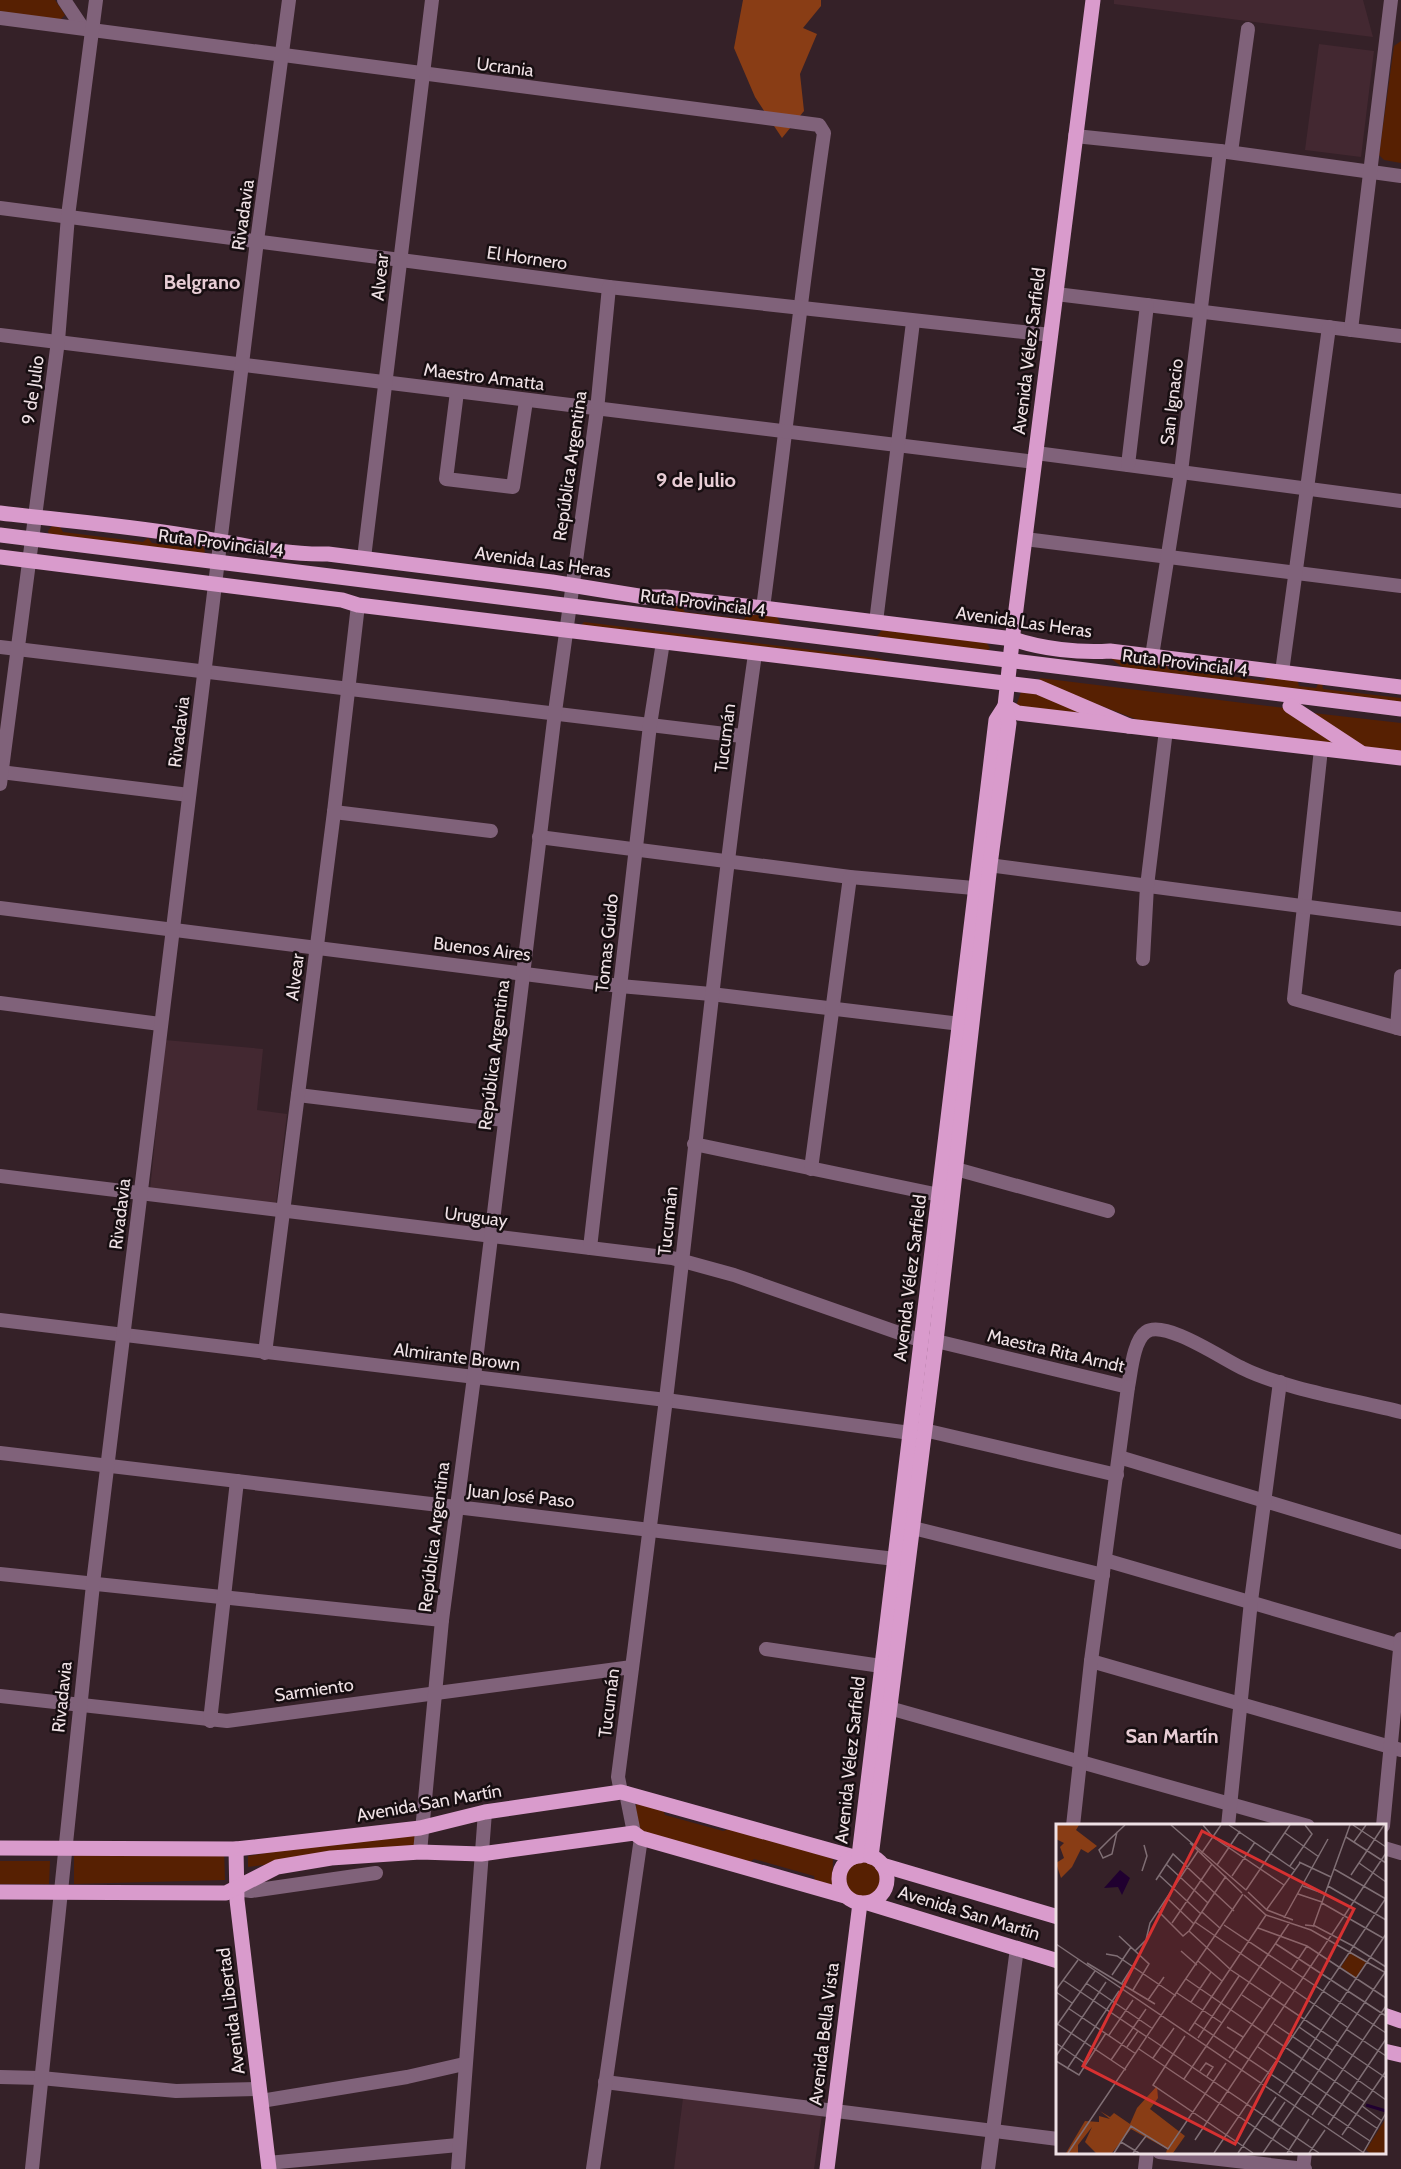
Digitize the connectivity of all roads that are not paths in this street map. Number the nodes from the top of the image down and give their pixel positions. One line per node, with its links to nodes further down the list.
1 (64, 0): 8 (street)
2 (96, 0): 8 (street, 9 de Julio)
3 (289, 0): 11 (street, Rivadavia)
4 (432, 0): 12 (street, Alvear)
5 (1093, 0): 13 (main road, Avenida Vélez Sarfield)
6 (1391, 0): 10 (street)
7 (0, 18): 8 (street, Ucrania)
8 (87, 28): 11 (street, Ucrania); 18 (street, 9 de Julio)
9 (1248, 30): 14 (street, San Ignacio)
10 (1394, 30): 15 (street)
11 (284, 53): 12 (street, Ucrania); 19 (street, Rivadavia)
12 (423, 74): 20 (street, Alvear); 24 (street, Ucrania)
13 (1075, 136): 14 (street); 22 (main road, Avenida Vélez Sarfield)
14 (1226, 151): 15 (street); 25 (street, San Ignacio)
15 (1370, 171): 16 (street); 28 (street)
16 (1401, 176)
17 (0, 208): 18 (street, El Hornero)
18 (68, 216): 19 (street, El Hornero); 32 (street, 9 de Julio)
19 (257, 241): 20 (street, El Hornero); 33 (street, Rivadavia)
20 (400, 258): 21 (street, El Hornero); 34 (street, Alvear)
21 (609, 287): 24 (street, El Hornero); 37 (street, República Argentina)
22 (1056, 294): 23 (street); 30 (main road, Avenida Vélez Sarfield)
23 (1147, 304): 25 (street); 41 (street)
24 (799, 310): 26 (street, El Hornero); 38 (street)
25 (1201, 312): 27 (street); 42 (street, San Ignacio)
26 (913, 322): 30 (street, El Hornero); 39 (street)
27 (1329, 327): 28 (street); 43 (street)
28 (1351, 330): 31 (street)
29 (0, 334): 32 (street, Maestro Amatta)
30 (1051, 335): 40 (main road, Avenida Vélez Sarfield)
31 (1401, 336)
32 (58, 341): 33 (street, Maestro Amatta); 46 (street, 9 de Julio)
33 (244, 366): 34 (street, Maestro Amatta); 49 (street, Rivadavia)
34 (387, 383): 35 (street, Maestro Amatta); 56 (street, Alvear)
35 (457, 392): 36 (street, Maestro Amatta); 36 (street)
36 (526, 401): 37 (street, Maestro Amatta)
37 (597, 410): 38 (street, Maestro Amatta); 61 (street, República Argentina)
38 (786, 433): 39 (street, Maestro Amatta); 65 (street)
39 (897, 444): 40 (street, Maestro Amatta); 68 (street)
40 (1036, 458): 41 (street); 48 (main road, Avenida Vélez Sarfield)
41 (1128, 465): 42 (street)
42 (1181, 472): 43 (street); 53 (street, San Ignacio)
43 (1308, 490): 44 (street); 57 (street)
44 (1401, 501)
45 (0, 513): 46 (main road, Avenida Las Heras)
46 (33, 518): 49 (main road, Avenida Las Heras); 51 (street, 9 de Julio)
47 (0, 535): 51 (main road, Ruta Provincial 4)
48 (1025, 539): 53 (street); 69 (main road, Avenida Vélez Sarfield)
49 (220, 542): 52 (main road, Avenida Las Heras); 59 (street, Rivadavia)
50 (0, 545): 51 (main road, Ruta Provincial 4)
51 (29, 549): 54 (main road); 55 (main road, Ruta Provincial 4); 58 (main road); 59 (main road, Ruta Provincial 4); 72 (street, 9 de Julio)
52 (305, 555): 56 (main road, Avenida Las Heras); 60 (main road)
53 (1167, 556): 57 (street); 76 (street, San Ignacio)
54 (0, 557)
55 (105, 558): 58 (main road); 59 (main road, Ruta Provincial 4)
56 (364, 558): 61 (main road, Avenida Las Heras)
57 (1296, 572): 62 (street); 79 (street)
58 (132, 573): 59 (main road)
59 (217, 573): 60 (main road, Ruta Provincial 4); 64 (main road); 66 (main road, Ruta Provincial 4); 77 (street, Rivadavia)
60 (337, 577): 66 (main road, Ruta Provincial 4)
61 (572, 585): 63 (main road, Avenida Las Heras); 66 (street, República Argentina)
62 (1401, 586)
63 (645, 597): 65 (main road, Avenida Las Heras); 67 (main road)
64 (358, 605): 66 (main road); 82 (street, Alvear)
65 (763, 608): 68 (main road, Avenida Las Heras)
66 (568, 617): 67 (main road, Ruta Provincial 4); 70 (main road); 75 (main road, Ruta Provincial 4); 87 (street, República Argentina)
67 (682, 620): 78 (main road, Ruta Provincial 4)
68 (876, 622): 69 (main road, Avenida Las Heras)
69 (1013, 639): 73 (main road, Avenida Las Heras); 78 (main road, Avenida Vélez Sarfield)
70 (663, 642): 74 (main road); 89 (street, Tomas Guido)
71 (0, 647): 72 (street)
72 (16, 649): 77 (street); 96 (street, 9 de Julio)
73 (1095, 652): 76 (main road, Avenida Las Heras); 81 (main road)
74 (755, 654): 80 (main road); 92 (street, Tucumán)
75 (886, 655): 78 (main road, Ruta Provincial 4); 80 (main road)
76 (1152, 656): 79 (main road, Avenida Las Heras)
77 (205, 671): 82 (street); 97 (street, Rivadavia)
78 (1009, 672): 80 (main road); 81 (main road, Ruta Provincial 4); 84 (main road, Avenida Vélez Sarfield); 85 (main road, Ruta Provincial 4); 90 (main road)
79 (1282, 672): 83 (main road, Avenida Las Heras)
80 (914, 673)
81 (1128, 676): 86 (main road, Ruta Provincial 4)
82 (349, 687): 87 (street); 98 (street, Alvear)
83 (1401, 687)
84 (1005, 706): 90 (main road); 103 (main road, Avenida Vélez Sarfield)
85 (1290, 706): 88 (main road, Ruta Provincial 4); 94 (main road)
86 (1401, 710)
87 (555, 712): 89 (street); 100 (street, República Argentina)
88 (1401, 720)
89 (650, 725): 92 (street); 101 (street, Tomas Guido)
90 (1129, 726): 91 (main road)
91 (1166, 730): 93 (main road); 105 (street)
92 (742, 735): 102 (street, Tucumán)
93 (1321, 749): 94 (main road); 107 (street)
94 (1363, 754): 95 (main road)
95 (1401, 758)
96 (1, 776): 97 (street)
97 (189, 795): 110 (street, Rivadavia)
98 (334, 812): 99 (street); 111 (street, Alvear)
99 (491, 831)
100 (539, 837): 101 (street); 113 (street, República Argentina)
101 (636, 848): 102 (street); 115 (street, Tomas Guido)
102 (729, 862): 104 (street); 116 (street, Tucumán)
103 (983, 864): 105 (street); 106 (main road, Avenida Vélez Sarfield)
104 (849, 877): 106 (street); 118 (street)
105 (1148, 886): 107 (street); 112 (street)
106 (980, 889): 120 (main road, Avenida Vélez Sarfield)
107 (1303, 905): 109 (street); 121 (street)
108 (0, 908): 110 (street, Buenos Aires)
109 (1401, 919)
110 (173, 931): 111 (street, Buenos Aires); 119 (street, Rivadavia)
111 (317, 948): 113 (street, Buenos Aires); 122 (street, Alvear)
112 (1143, 959)
113 (522, 972): 115 (street, Buenos Aires); 123 (street, República Argentina)
114 (1401, 976): 121 (street)
115 (620, 986): 116 (street, Buenos Aires); 133 (street, Tomas Guido)
116 (711, 994): 118 (street, Buenos Aires); 124 (street, Tucumán)
117 (0, 1004): 119 (street)
118 (833, 1010): 120 (street, Buenos Aires); 126 (street)
119 (160, 1024): 128 (street, Rivadavia)
120 (966, 1025): 125 (main road, Avenida Vélez Sarfield)
121 (1399, 1028)
122 (298, 1095): 123 (street); 130 (street, Alvear)
123 (504, 1120): 132 (street, República Argentina)
124 (694, 1144): 126 (street); 134 (street, Tucumán)
125 (949, 1166): 129 (main road, Avenida Vélez Sarfield); 131 (street)
126 (811, 1169): 129 (street)
127 (0, 1176): 128 (street, Uruguay)
128 (141, 1193): 130 (street, Uruguay); 136 (street, Rivadavia)
129 (945, 1196): 137 (main road, Avenida Vélez Sarfield)
130 (284, 1211): 132 (street, Uruguay); 138 (street, Alvear)
131 (1108, 1211)
132 (491, 1237): 133 (street, Uruguay); 139 (street, República Argentina)
133 (590, 1248): 134 (street, Uruguay)
134 (682, 1261): 137 (street, Uruguay); 142 (street, Tucumán)
135 (0, 1320): 136 (street, Almirante Brown)
136 (124, 1335): 138 (street, Almirante Brown); 147 (street, Rivadavia)
137 (929, 1341): 141 (street, Maestra Rita Arndt); 144 (main road, Avenida Vélez Sarfield)
138 (265, 1353): 139 (street, Almirante Brown)
139 (474, 1377): 142 (street, Almirante Brown); 151 (street, República Argentina)
140 (1280, 1382): 141 (street, Maestra Rita Arndt); 143 (street, Maestra Rita Arndt); 150 (street)
141 (1128, 1388): 146 (street)
142 (666, 1400): 144 (street, Almirante Brown); 153 (street, Tucumán)
143 (1401, 1412)
144 (917, 1431): 148 (street, Almirante Brown); 152 (main road, Avenida Vélez Sarfield)
145 (0, 1453): 147 (street, Juan José Paso)
146 (1119, 1457): 148 (street); 150 (street)
147 (107, 1466): 149 (street, Juan José Paso); 159 (street, Rivadavia)
148 (1117, 1475): 156 (street)
149 (237, 1481): 151 (street, Juan José Paso); 160 (street)
150 (1264, 1500): 154 (street); 161 (street)
151 (456, 1507): 153 (street, Juan José Paso); 162 (street, República Argentina)
152 (906, 1526): 155 (main road, Avenida Vélez Sarfield); 158 (street); 173 (main road, Avenida Vélez Sarfield)
153 (651, 1528): 155 (street, Juan José Paso); 168 (street, Tucumán)
154 (1401, 1542)
155 (895, 1559): 167 (main road, Avenida Vélez Sarfield)
156 (1105, 1560): 158 (street); 161 (street)
157 (0, 1574): 159 (street)
158 (1103, 1575): 166 (street)
159 (93, 1584): 160 (street); 172 (street, Rivadavia)
160 (222, 1599): 162 (street); 174 (street)
161 (1251, 1601): 164 (street); 171 (street)
162 (442, 1620): 169 (street, República Argentina)
163 (1401, 1639): 164 (street)
164 (1401, 1645): 175 (street)
165 (766, 1649): 167 (street)
166 (1091, 1661): 171 (street); 176 (street)
167 (881, 1666): 173 (main road, Avenida Vélez Sarfield)
168 (632, 1667): 169 (street, Sarmiento); 177 (street, Tucumán)
169 (434, 1692): 174 (street, Sarmiento); 184 (street, República Argentina)
170 (0, 1696): 172 (street, Sarmiento)
171 (1240, 1702): 175 (street); 178 (street)
172 (78, 1705): 174 (street, Sarmiento); 187 (street, Rivadavia)
173 (883, 1706): 176 (street); 193 (main road, Avenida Vélez Sarfield)
174 (210, 1721)
175 (1395, 1749): 183 (street)
176 (1080, 1762): 178 (street); 180 (street)
177 (623, 1792): 179 (main road, Avenida San Martín); 185 (street, Tucumán); 193 (main road, Avenida San Martín)
178 (1230, 1803): 181 (street); 182 (street)
179 (485, 1812): 184 (main road, Avenida San Martín); 192 (street)
180 (1073, 1824)
181 (1228, 1824)
182 (1301, 1824)
183 (1383, 1824)
184 (420, 1828): 188 (main road, Avenida San Martín); 190 (street, República Argentina)
185 (637, 1835): 192 (main road); 198 (main road); 210 (street, Tucumán)
186 (0, 1848): 187 (main road, Avenida San Martín)
187 (64, 1849): 188 (main road, Avenida San Martín); 197 (street, Rivadavia)
188 (236, 1849): 195 (main road, Avenida Libertad)
189 (1386, 1849): 191 (street)
190 (420, 1852): 192 (main road); 195 (main road)
191 (1401, 1853)
192 (481, 1854): 207 (street)
193 (867, 1859): 198 (main road); 199 (main road); 200 (main road, Avenida San Martín)
194 (375, 1873): 195 (street)
195 (237, 1889): 197 (main road); 211 (main road, Avenida Libertad)
196 (0, 1892): 197 (main road)
197 (63, 1892): 209 (street, Rivadavia)
198 (845, 1896): 199 (main road)
199 (864, 1903): 201 (main road, Avenida San Martín); 212 (main road, Avenida Bella Vista)
200 (1056, 1916)
201 (1017, 1948): 202 (main road, Avenida San Martín); 213 (street)
202 (1056, 1960)
203 (1386, 2016): 204 (main road)
204 (1401, 2021)
205 (1386, 2051): 206 (main road)
206 (1401, 2055)
207 (464, 2064): 211 (street); 215 (street)
208 (0, 2077): 209 (street)
209 (40, 2078): 211 (street); 220 (street, Rivadavia)
210 (605, 2082): 212 (street); 222 (street, Tucumán)
211 (260, 2095): 219 (main road, Avenida Libertad)
212 (834, 2109): 213 (street); 223 (main road, Avenida Bella Vista)
213 (993, 2130): 214 (street); 224 (street)
214 (1056, 2139)
215 (458, 2145): 219 (street); 221 (street)
216 (1147, 2154): 225 (street)
217 (1176, 2154): 226 (street)
218 (1305, 2154): 226 (street)
219 (268, 2166)
220 (32, 2169)
221 (458, 2169)
222 (592, 2169)
223 (827, 2169)
224 (988, 2169)
225 (1145, 2169)
226 (1304, 2169)

